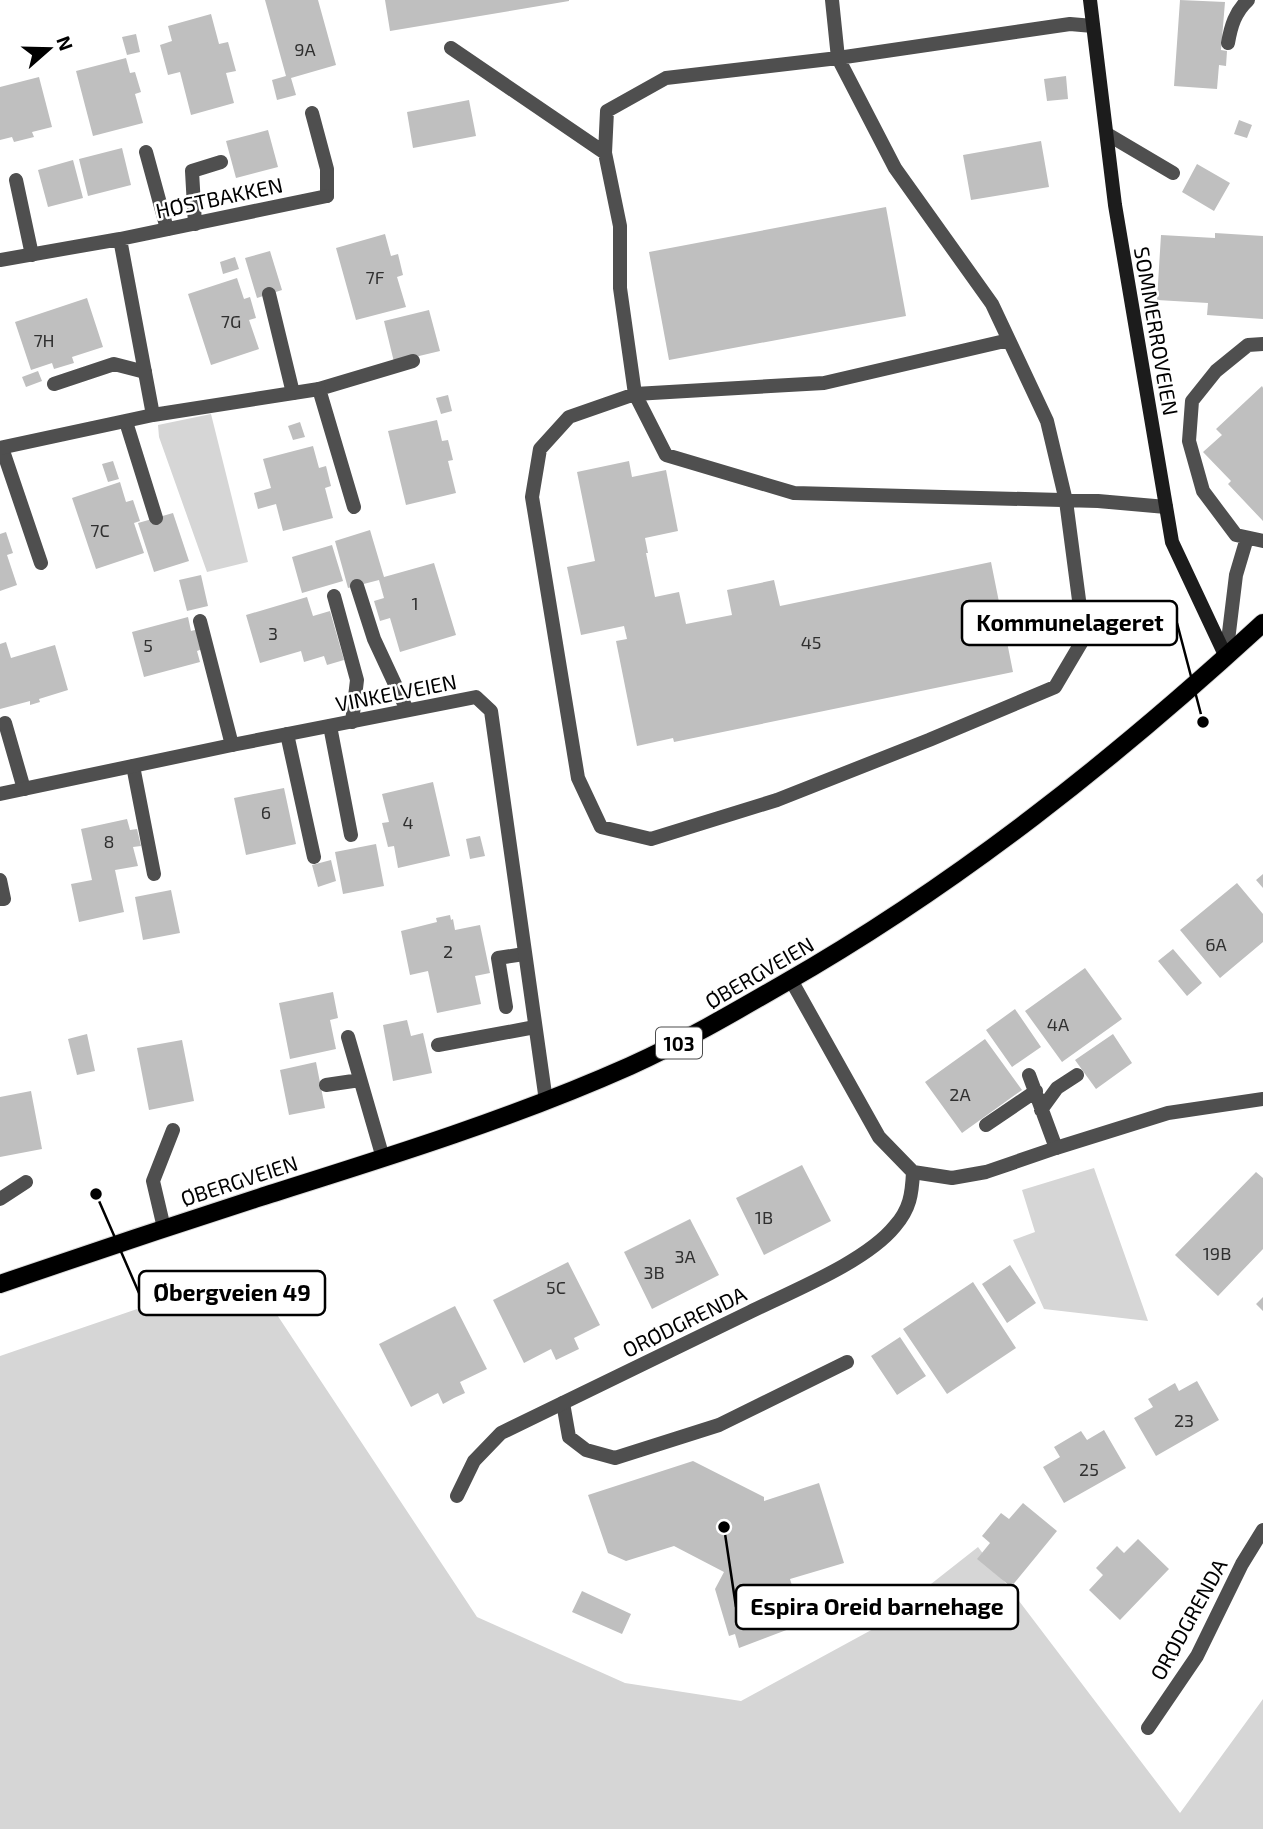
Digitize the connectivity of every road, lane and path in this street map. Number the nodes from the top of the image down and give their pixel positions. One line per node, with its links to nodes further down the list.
1 (832, 0): 7 (street)
2 (1090, 0): 4 (street, SOMMERROVEIEN)
3 (1248, 0): 5 (street)
4 (1093, 26): 7 (street); 9 (street, SOMMERROVEIEN)
5 (1228, 43)
6 (451, 48): 11 (street)
7 (838, 58): 11 (street); 21 (street)
8 (312, 113): 15 (street, HØSTBAKKEN)
9 (1107, 134): 13 (street); 33 (street, SOMMERROVEIEN)
10 (146, 152): 16 (street)
11 (605, 153): 28 (street)
12 (221, 162): 15 (street)
13 (1173, 173)
14 (16, 180): 18 (street)
15 (195, 223): 16 (street, HØSTBAKKEN)
16 (167, 229): 17 (street, HØSTBAKKEN)
17 (120, 239): 18 (street, HØSTBAKKEN); 24 (street)
18 (32, 255): 19 (street, HØSTBAKKEN)
19 (0, 260)
20 (269, 294): 27 (street)
21 (1009, 340): 28 (street); 32 (street)
22 (1263, 344): 36 (street)
23 (413, 361): 26 (street)
24 (145, 372): 25 (street); 29 (street)
25 (54, 384)
26 (319, 388): 27 (street); 34 (street)
27 (293, 393): 29 (street)
28 (635, 394): 32 (street); 32 (street)
29 (153, 415): 30 (street)
30 (126, 422): 31 (street); 35 (street)
31 (1, 448): 38 (street)
32 (1066, 501): 33 (street)
33 (1166, 506): 43 (street, SOMMERROVEIEN)
34 (354, 507)
35 (156, 518)
36 (1247, 538): 37 (street); 43 (street)
37 (1263, 541)
38 (41, 563)
39 (357, 586): 44 (street)
40 (334, 596): 45 (street)
41 (200, 621): 49 (street)
42 (1263, 623): 43 (main road, ØBERGVEIEN / 103)
43 (1226, 657): 59 (main road, ØBERGVEIEN / 103)
44 (407, 710): 45 (street, VINKELVEIEN); 58 (street, VINKELVEIEN)
45 (352, 722): 47 (street, VINKELVEIEN)
46 (5, 723): 51 (street)
47 (330, 726): 48 (street, VINKELVEIEN); 53 (street)
48 (287, 734): 49 (street, VINKELVEIEN); 54 (street)
49 (232, 745): 50 (street, VINKELVEIEN)
50 (133, 766): 51 (street, VINKELVEIEN); 55 (street)
51 (24, 789): 52 (street, VINKELVEIEN)
52 (0, 794)
53 (351, 835)
54 (314, 857)
55 (154, 874)
56 (0, 880): 57 (street)
57 (0, 900)
58 (524, 954): 60 (street); 61 (street, VINKELVEIEN)
59 (791, 980): 70 (main road, ØBERGVEIEN / 103); 76 (street)
60 (506, 1007)
61 (535, 1027): 63 (street); 70 (street, VINKELVEIEN)
62 (348, 1037): 66 (street)
63 (438, 1045)
64 (1029, 1075): 68 (street)
65 (1077, 1075): 71 (street)
66 (360, 1080): 67 (street); 75 (street)
67 (326, 1085)
68 (1036, 1091): 71 (street); 72 (street)
69 (1263, 1098): 74 (street)
70 (546, 1101): 75 (main road, ØBERGVEIEN / 103)
71 (1041, 1110): 74 (street)
72 (986, 1125)
73 (173, 1130): 79 (street)
74 (1056, 1147): 76 (street)
75 (383, 1158): 79 (main road, ØBERGVEIEN / 103)
76 (914, 1172): 82 (street, ORØDGRENDA)
77 (26, 1182): 78 (street)
78 (0, 1199)
79 (164, 1228): 80 (main road, ØBERGVEIEN / 103)
80 (0, 1284)
81 (847, 1362): 82 (street)
82 (563, 1403): 83 (street, ORØDGRENDA)
83 (457, 1496)
84 (1263, 1530): 85 (street, ORØDGRENDA)
85 (1148, 1728)

